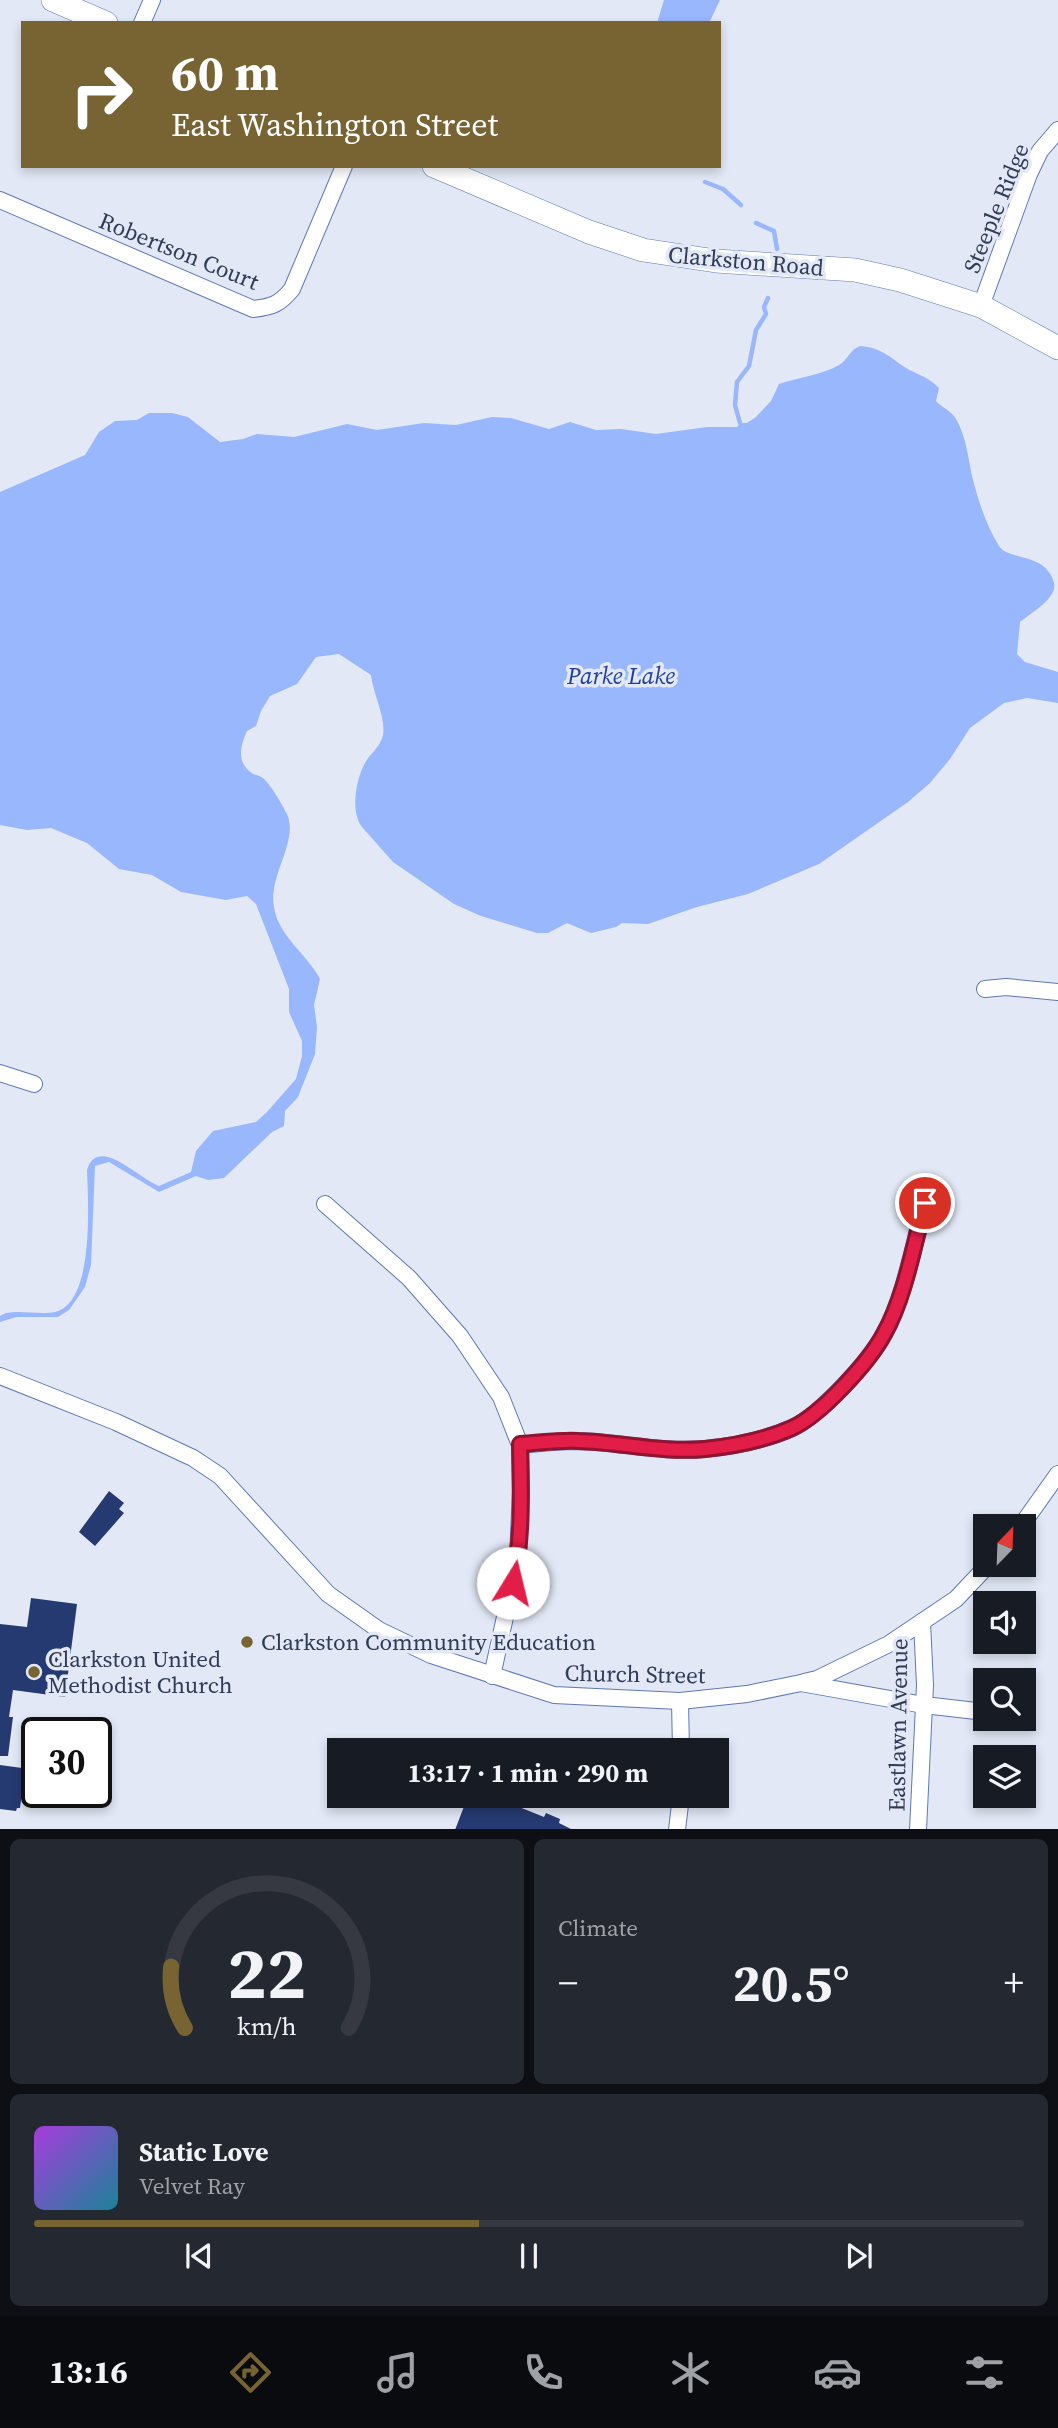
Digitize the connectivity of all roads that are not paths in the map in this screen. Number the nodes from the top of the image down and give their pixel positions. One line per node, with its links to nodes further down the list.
1 (53, 0): 3 (street)
2 (152, 0): 4 (street)
3 (101, 21)
4 (143, 21)
5 (1058, 130): 9 (street, Steeple Ridge)
6 (343, 168): 8 (street, Robertson Court)
7 (439, 168): 9 (street, Clarkston Road)
8 (0, 200)
9 (981, 306): 10 (street, Clarkston Road)
10 (1058, 348)
11 (985, 989): 12 (street)
12 (1058, 992)
13 (0, 1073): 14 (street)
14 (34, 1084)
15 (925, 1203): 18 (street)
16 (325, 1204): 18 (street)
17 (0, 1376): 23 (street, Church Street)
18 (520, 1444): 23 (street)
19 (1058, 1474): 20 (street)
20 (1030, 1514)
21 (977, 1577): 22 (street, Eastlawn Avenue)
22 (922, 1622): 24 (street, Eastlawn Avenue); 26 (street, Eastlawn Avenue)
23 (492, 1676): 25 (street, Church Street)
24 (800, 1683): 25 (street, Church Street); 26 (street, Church Street)
25 (680, 1701): 28 (street)
26 (924, 1705): 27 (street, Church Street); 31 (street, Eastlawn Avenue)
27 (973, 1711)
28 (681, 1738)
29 (680, 1808): 30 (street)
30 (677, 1829)
31 (918, 1829)

